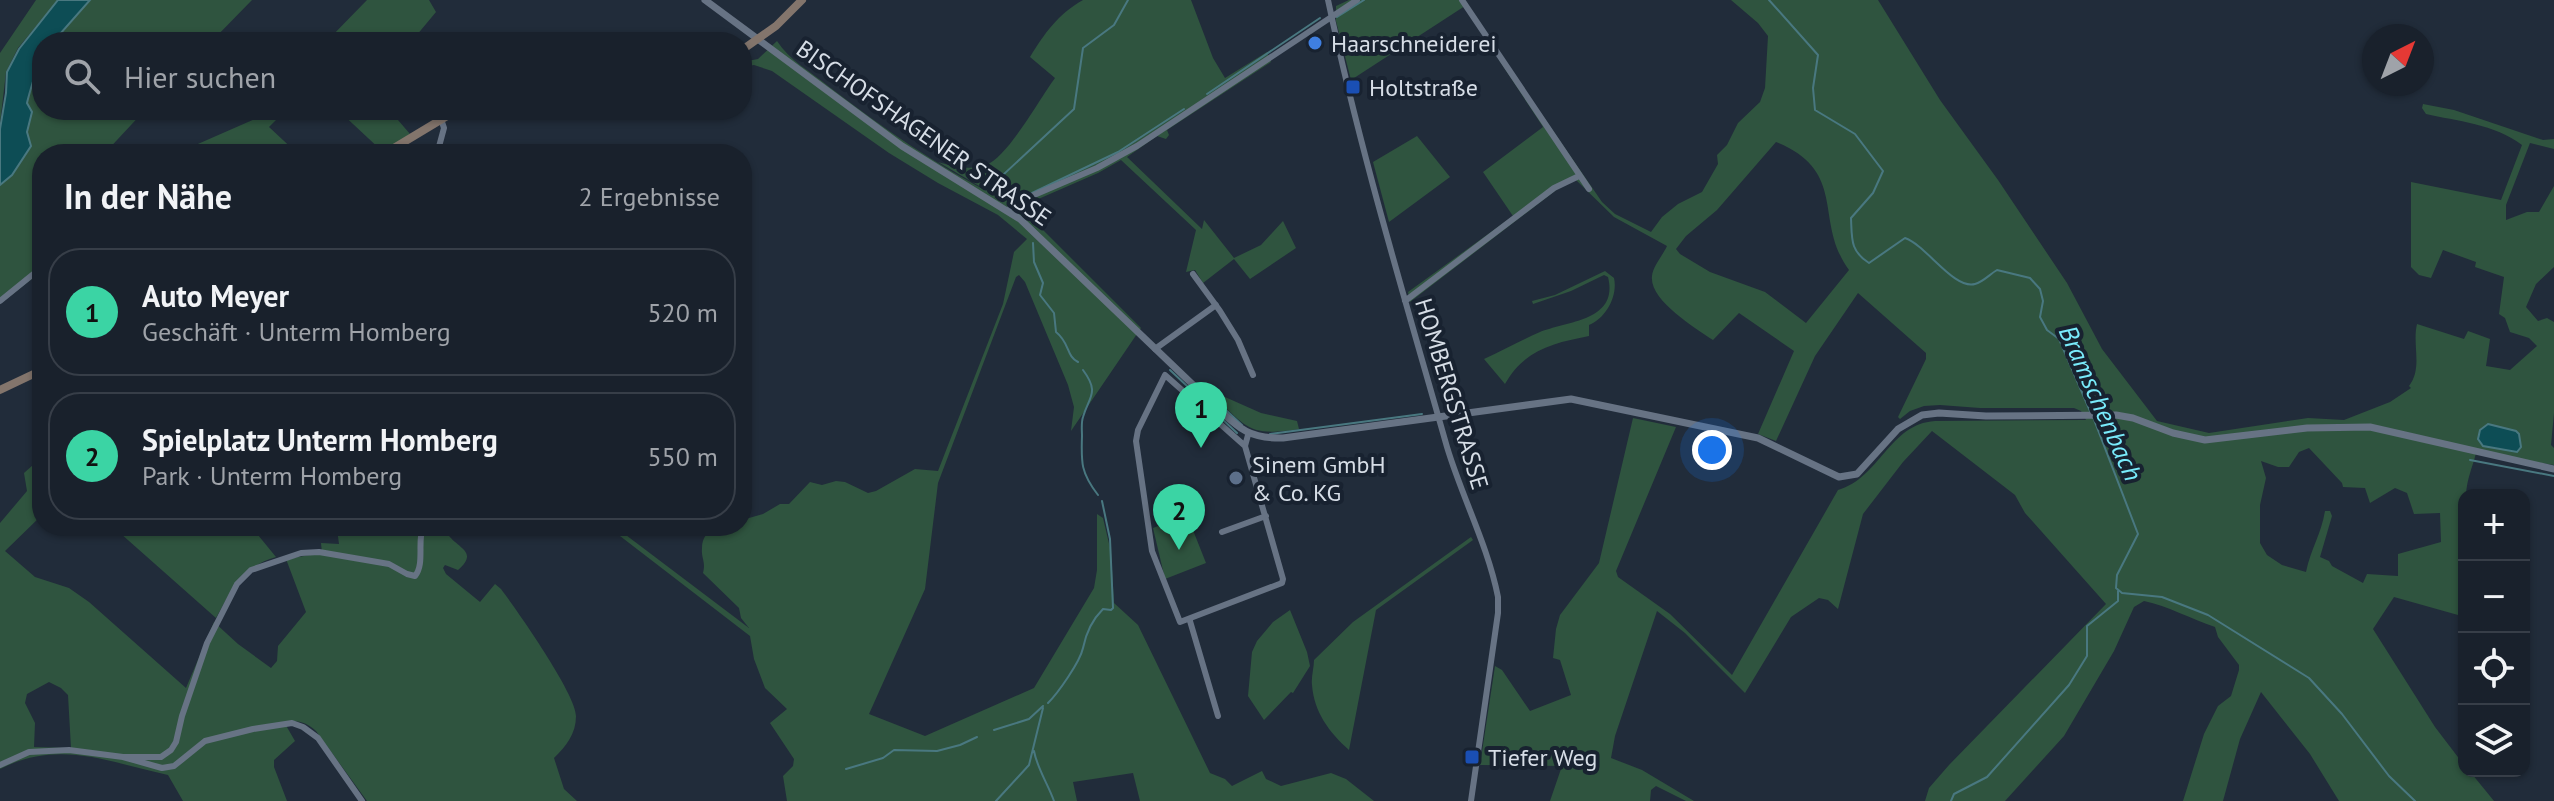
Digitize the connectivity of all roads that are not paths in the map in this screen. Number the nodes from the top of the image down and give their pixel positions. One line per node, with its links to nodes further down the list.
1 (705, 0): 7 (street, BISCHOFSHAGENER STRASSE)
2 (802, 0): 9 (main road)
3 (1328, 0): 6 (street, HOMBERGSTRASSE)
4 (1357, 0): 6 (street)
5 (1462, 0): 15 (street)
6 (1332, 17): 17 (street); 21 (street, HOMBERGSTRASSE)
7 (747, 32)
8 (752, 35): 9 (street, BISCHOFSHAGENER STRASSE)
9 (758, 40): 10 (main road); 17 (street, BISCHOFSHAGENER STRASSE)
10 (752, 44)
11 (439, 120): 13 (main road)
12 (441, 120): 14 (street)
13 (400, 144)
14 (440, 144)
15 (1579, 176): 16 (street); 21 (street)
16 (1589, 189)
17 (1009, 210): 23 (street, BISCHOFSHAGENER STRASSE)
18 (1193, 274): 22 (street)
19 (32, 275): 20 (street)
20 (0, 301)
21 (1405, 301): 27 (street, HOMBERGSTRASSE)
22 (1216, 305): 23 (street); 25 (street)
23 (1155, 349): 28 (street, BISCHOFSHAGENER STRASSE)
24 (32, 375): 26 (main road)
25 (1253, 375)
26 (0, 390)
27 (1439, 415): 28 (street); 30 (street); 39 (street, HOMBERGSTRASSE)
28 (1248, 435): 29 (street)
29 (1245, 446): 31 (street); 34 (street)
30 (2554, 469)
31 (1266, 516): 32 (street); 34 (street)
32 (1222, 532)
33 (420, 536): 36 (street)
34 (1190, 621): 35 (street)
35 (1218, 716)
36 (123, 757): 37 (street); 38 (street)
37 (0, 765)
38 (362, 801)
39 (1471, 801)

